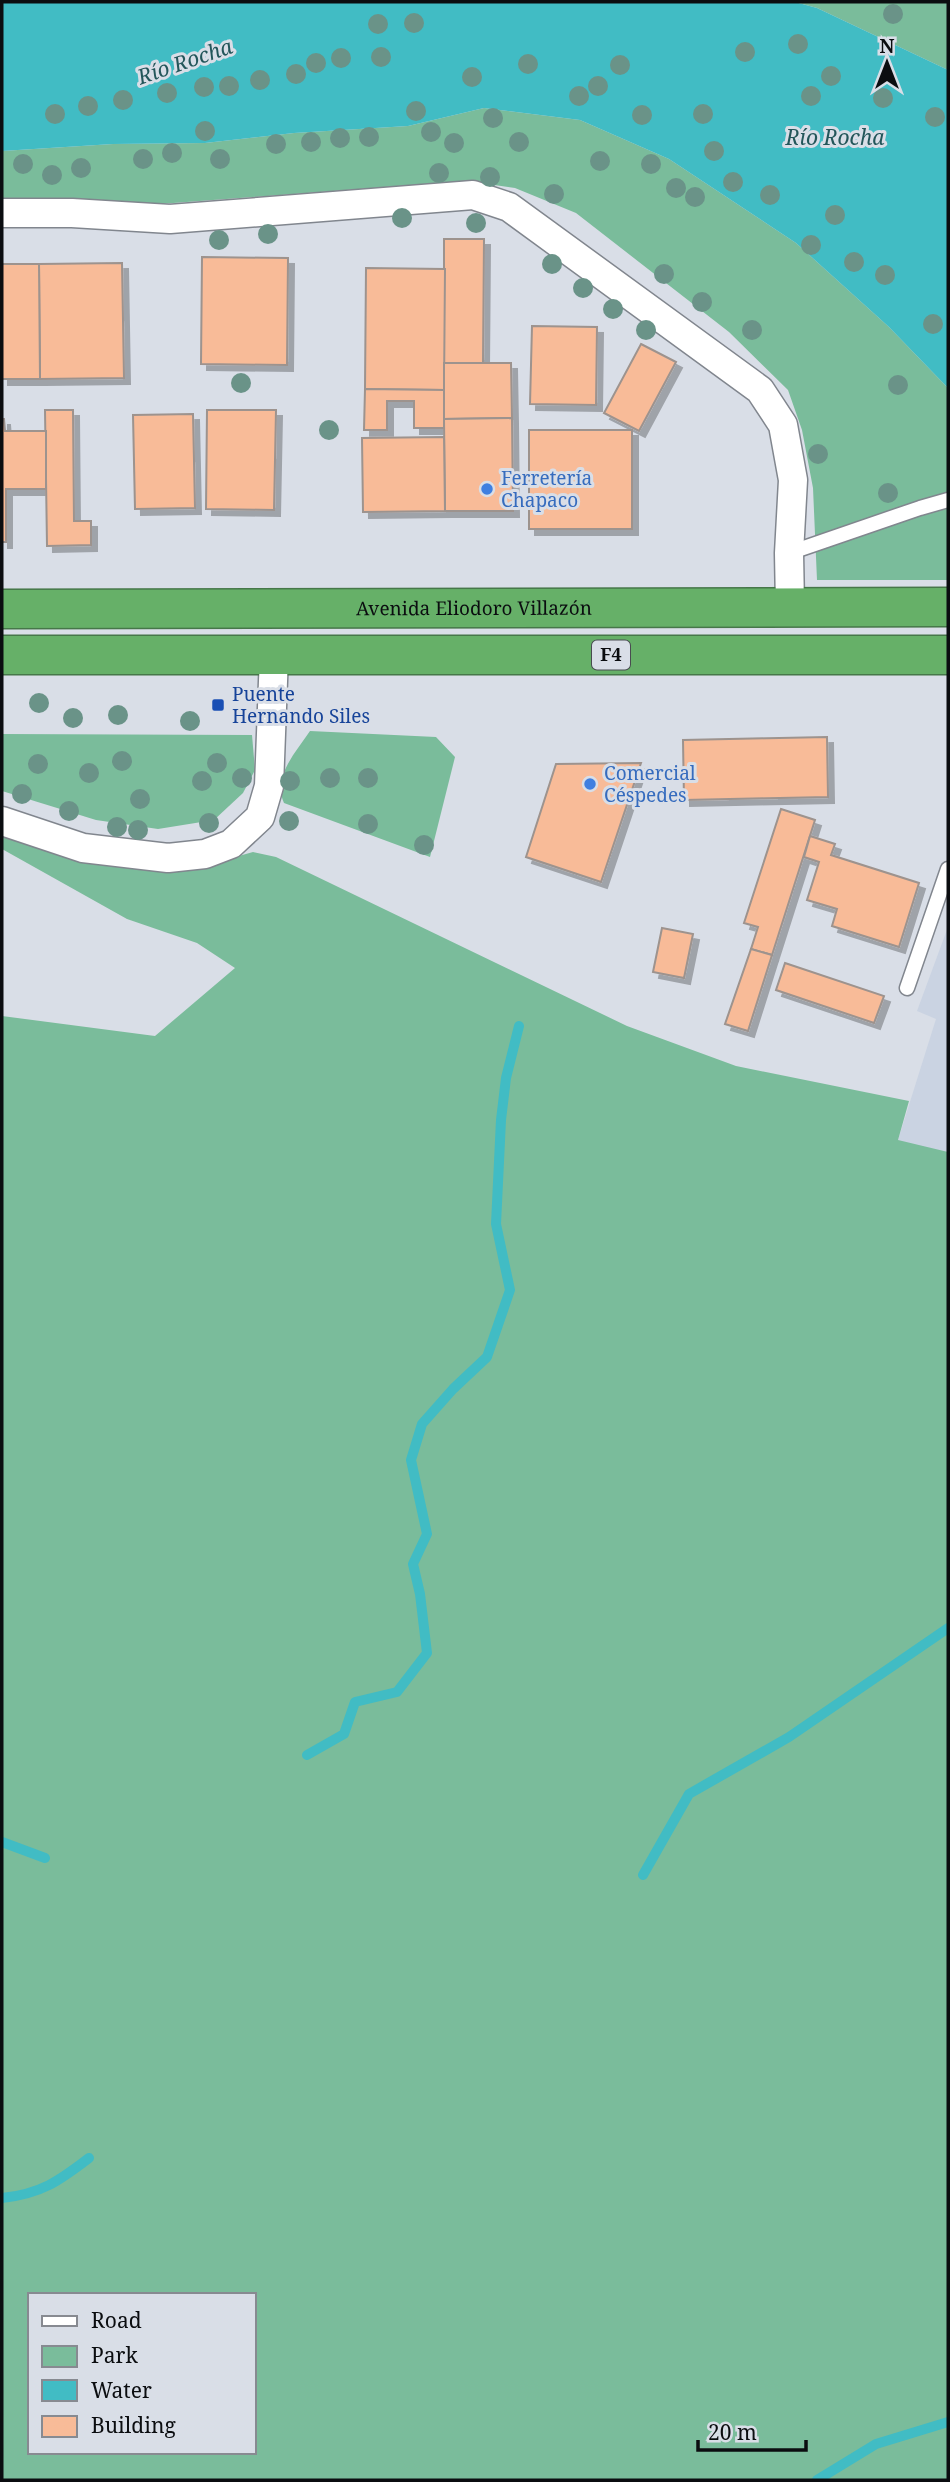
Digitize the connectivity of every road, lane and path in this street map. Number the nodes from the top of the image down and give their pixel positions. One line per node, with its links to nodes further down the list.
1 (2, 213): 3 (street)
2 (948, 500): 3 (lane)
3 (789, 553): 4 (street)
4 (790, 606): 5 (highway, Avenida Eliodoro Villazón); 6 (highway, Avenida Eliodoro Villazón)
5 (948, 607)
6 (2, 609)
7 (2, 655): 8 (highway, F4)
8 (275, 655): 9 (highway, F4); 10 (street)
9 (948, 655)
10 (2, 821)
11 (948, 869): 12 (lane)
12 (907, 988)

